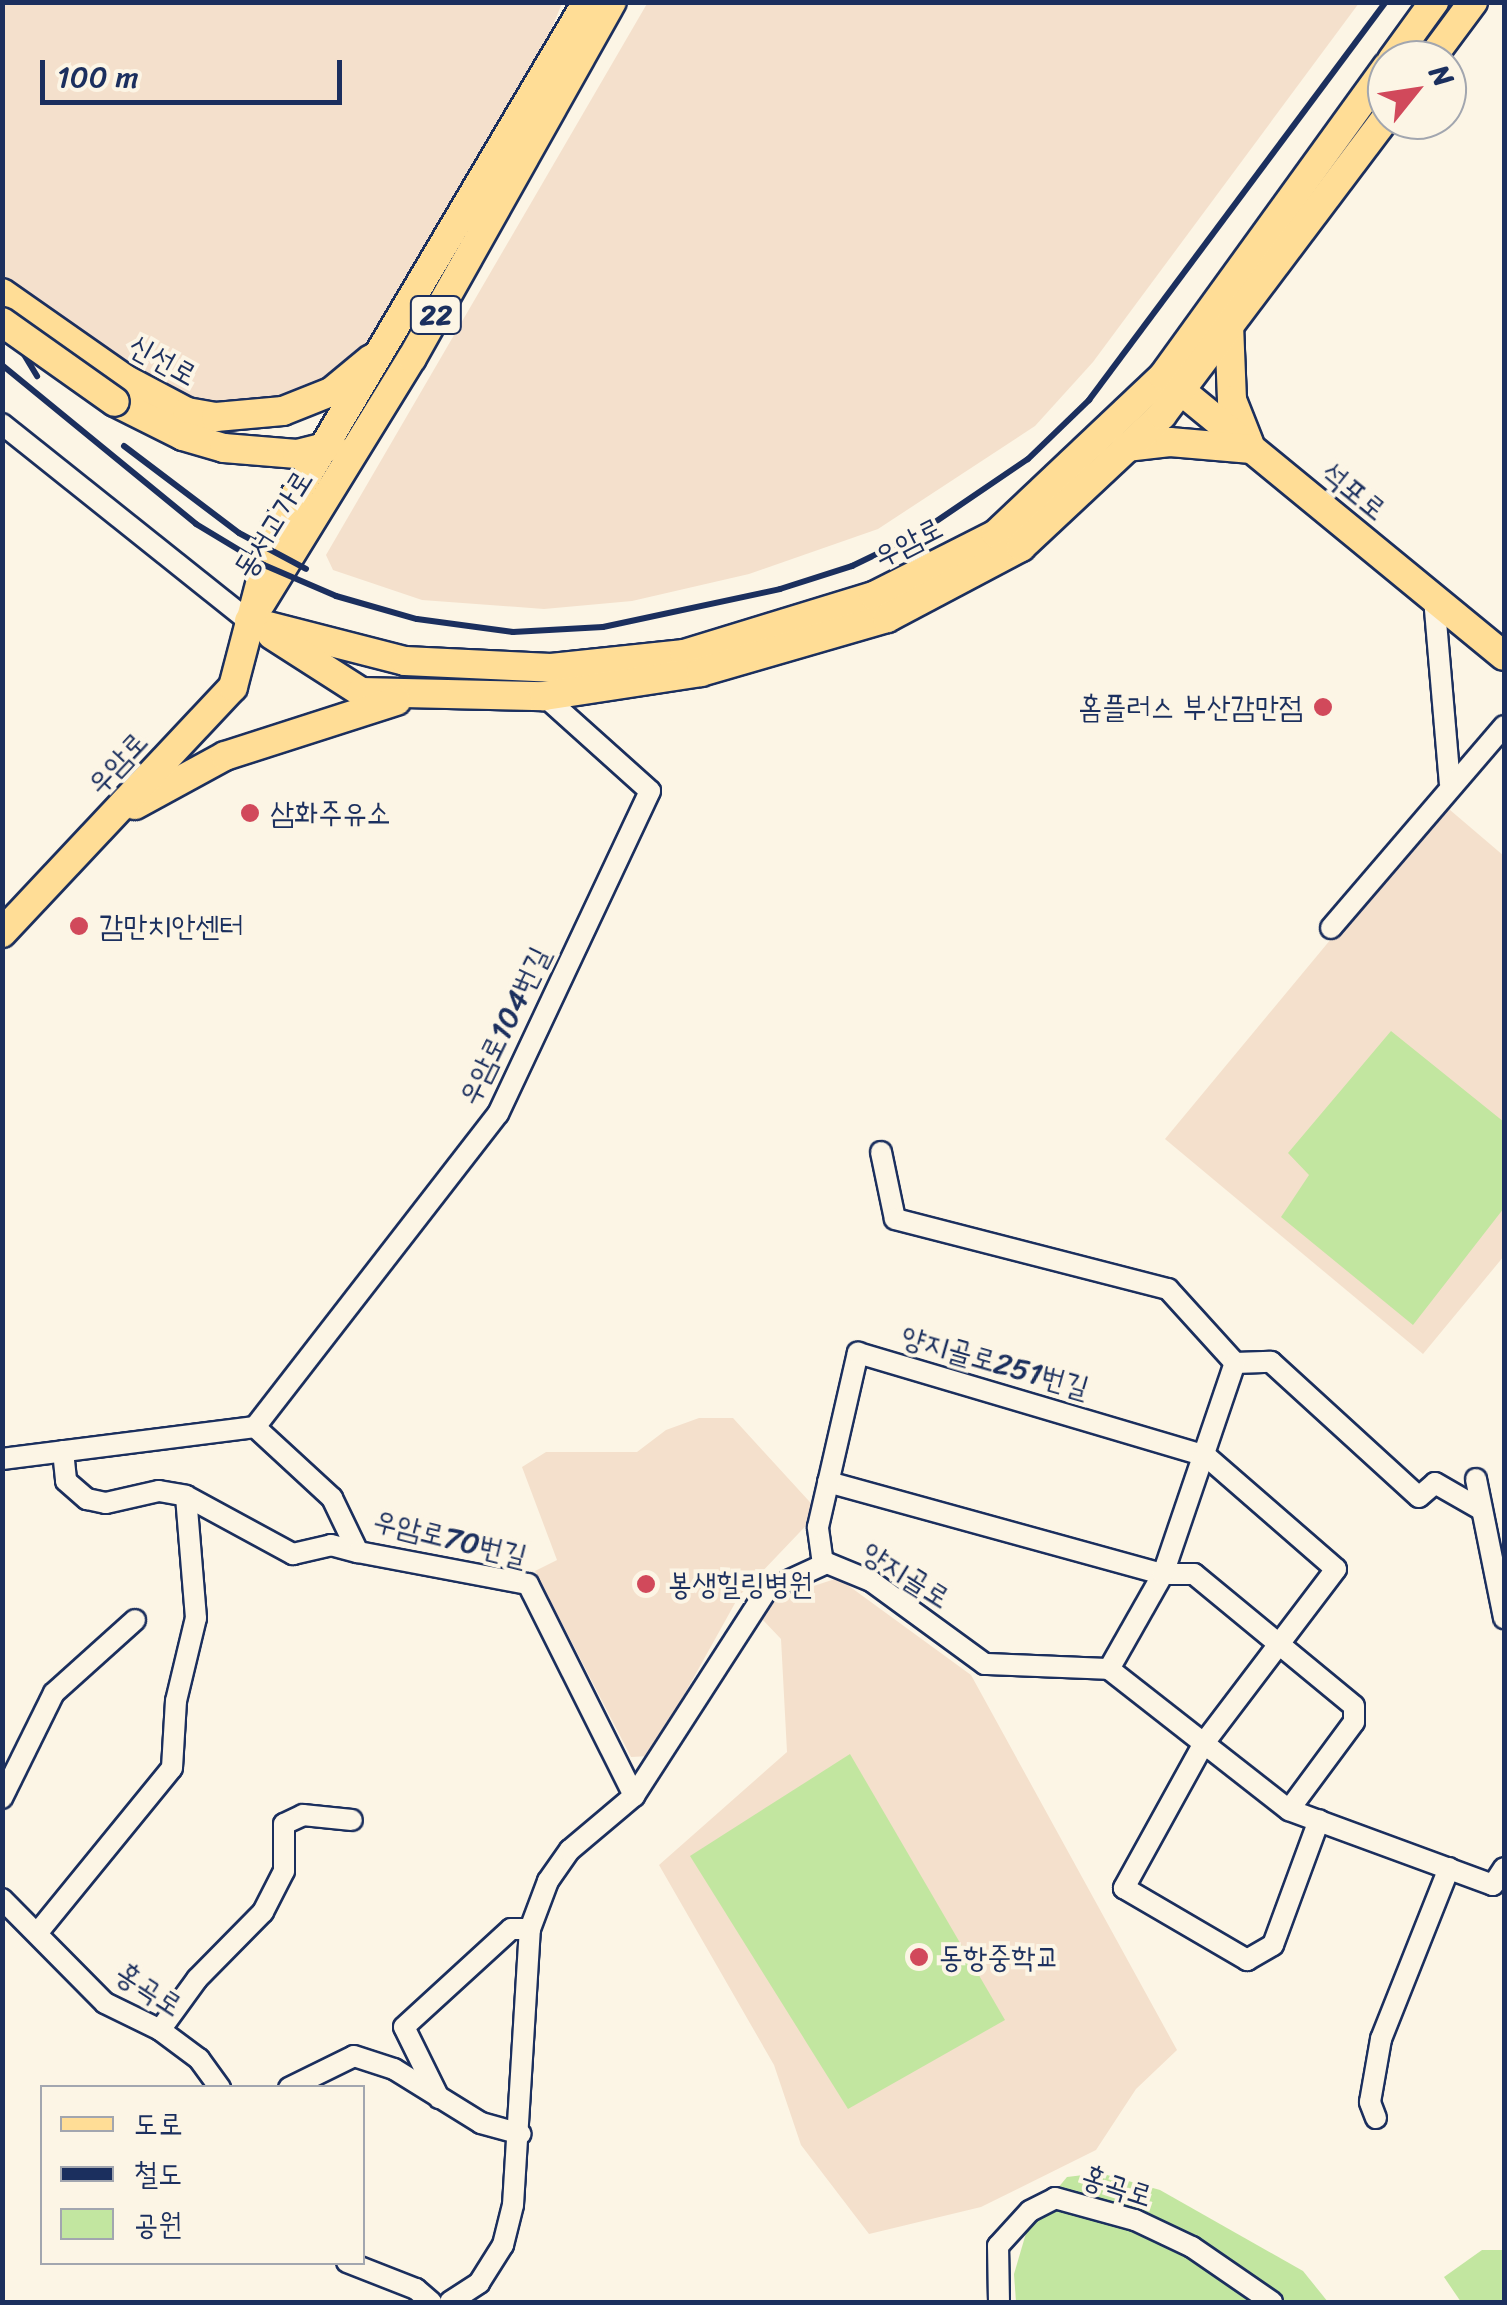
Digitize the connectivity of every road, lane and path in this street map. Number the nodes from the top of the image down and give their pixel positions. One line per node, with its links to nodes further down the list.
1 (586, 2): 11 (main road, 동서고가로 / 22)
2 (612, 2): 16 (main road, 동서고가로 / 22)
3 (1434, 2): 5 (main road)
4 (1473, 2): 6 (main road)
5 (1406, 40)
6 (1445, 40)
7 (1367, 97): 13 (main road, 우암로)
8 (1369, 140): 12 (main road, 우암로)
9 (2, 293): 14 (main road, 신선로)
10 (2, 322): 14 (main road, 신선로, bridge)
11 (402, 324): 14 (main road, 신선로); 19 (main road, 동서고가로 / 22)
12 (1229, 325): 13 (main road, 우암로); 18 (main road)
13 (1172, 383): 17 (main road, 우암로); 18 (main road, 석포로); 21 (main road, 우암로)
14 (120, 390): 19 (main road, 신선로)
15 (2, 424): 21 (street)
16 (372, 426): 19 (main road, 신선로); 21 (main road, 동서고가로 / 22)
17 (1126, 447): 18 (main road); 23 (main road, 우암로)
18 (1252, 448): 20 (main road, 석포로)
19 (322, 449): 21 (main road, 동서고가로 / 22)
20 (1434, 598): 22 (main road, 석포로); 26 (street)
21 (250, 621): 24 (main road, 우암로); 27 (main road, 우암로)
22 (1504, 656)
23 (544, 696): 24 (main road, 우암로); 32 (street, 우암로104번길)
24 (410, 697): 27 (main road)
25 (1504, 726): 26 (street)
26 (1450, 783): 28 (street)
27 (112, 817): 29 (main road, 우암로)
28 (1331, 928)
29 (2, 933)
30 (880, 1152): 31 (street)
31 (1234, 1363): 34 (street); 39 (street)
32 (255, 1426): 33 (street); 40 (street, 우암로70번길)
33 (63, 1451): 35 (street); 38 (street)
34 (1206, 1456): 37 (street, 양지골로251번길); 42 (street); 45 (street, 양지골로251번길)
35 (2, 1459)
36 (1476, 1479): 39 (street)
37 (828, 1482): 41 (street, 양지골로251번길); 42 (street)
38 (186, 1496): 40 (street); 57 (street)
39 (1482, 1510): 43 (street)
40 (358, 1552): 48 (street, 우암로70번길)
41 (824, 1564): 46 (street, 양지골로); 48 (street, 양지골로)
42 (1163, 1574): 45 (street); 46 (street)
43 (1504, 1618)
44 (135, 1620): 49 (street)
45 (1282, 1647): 47 (street); 50 (street)
46 (1109, 1669): 47 (street)
47 (1204, 1742): 50 (street); 52 (street)
48 (634, 1796): 56 (street, 양지골로)
49 (2, 1798)
50 (1290, 1810): 52 (street)
51 (352, 1820): 58 (street)
52 (1319, 1820): 53 (street)
53 (1449, 1868): 54 (street); 62 (street)
54 (1501, 1883)
55 (2, 1898): 57 (street, 홍곡로)
56 (530, 1929): 61 (street); 63 (street, 양지골로)
57 (39, 1932): 58 (street, 홍곡로)
58 (160, 2030): 59 (street, 홍곡로)
59 (218, 2085)
60 (295, 2085): 61 (street)
61 (440, 2100): 63 (street)
62 (1376, 2118)
63 (521, 2134): 66 (street, 양지골로)
64 (354, 2265): 65 (street)
65 (432, 2302)
66 (450, 2302)
67 (998, 2302): 68 (street, 홍곡로)
68 (1272, 2302)

